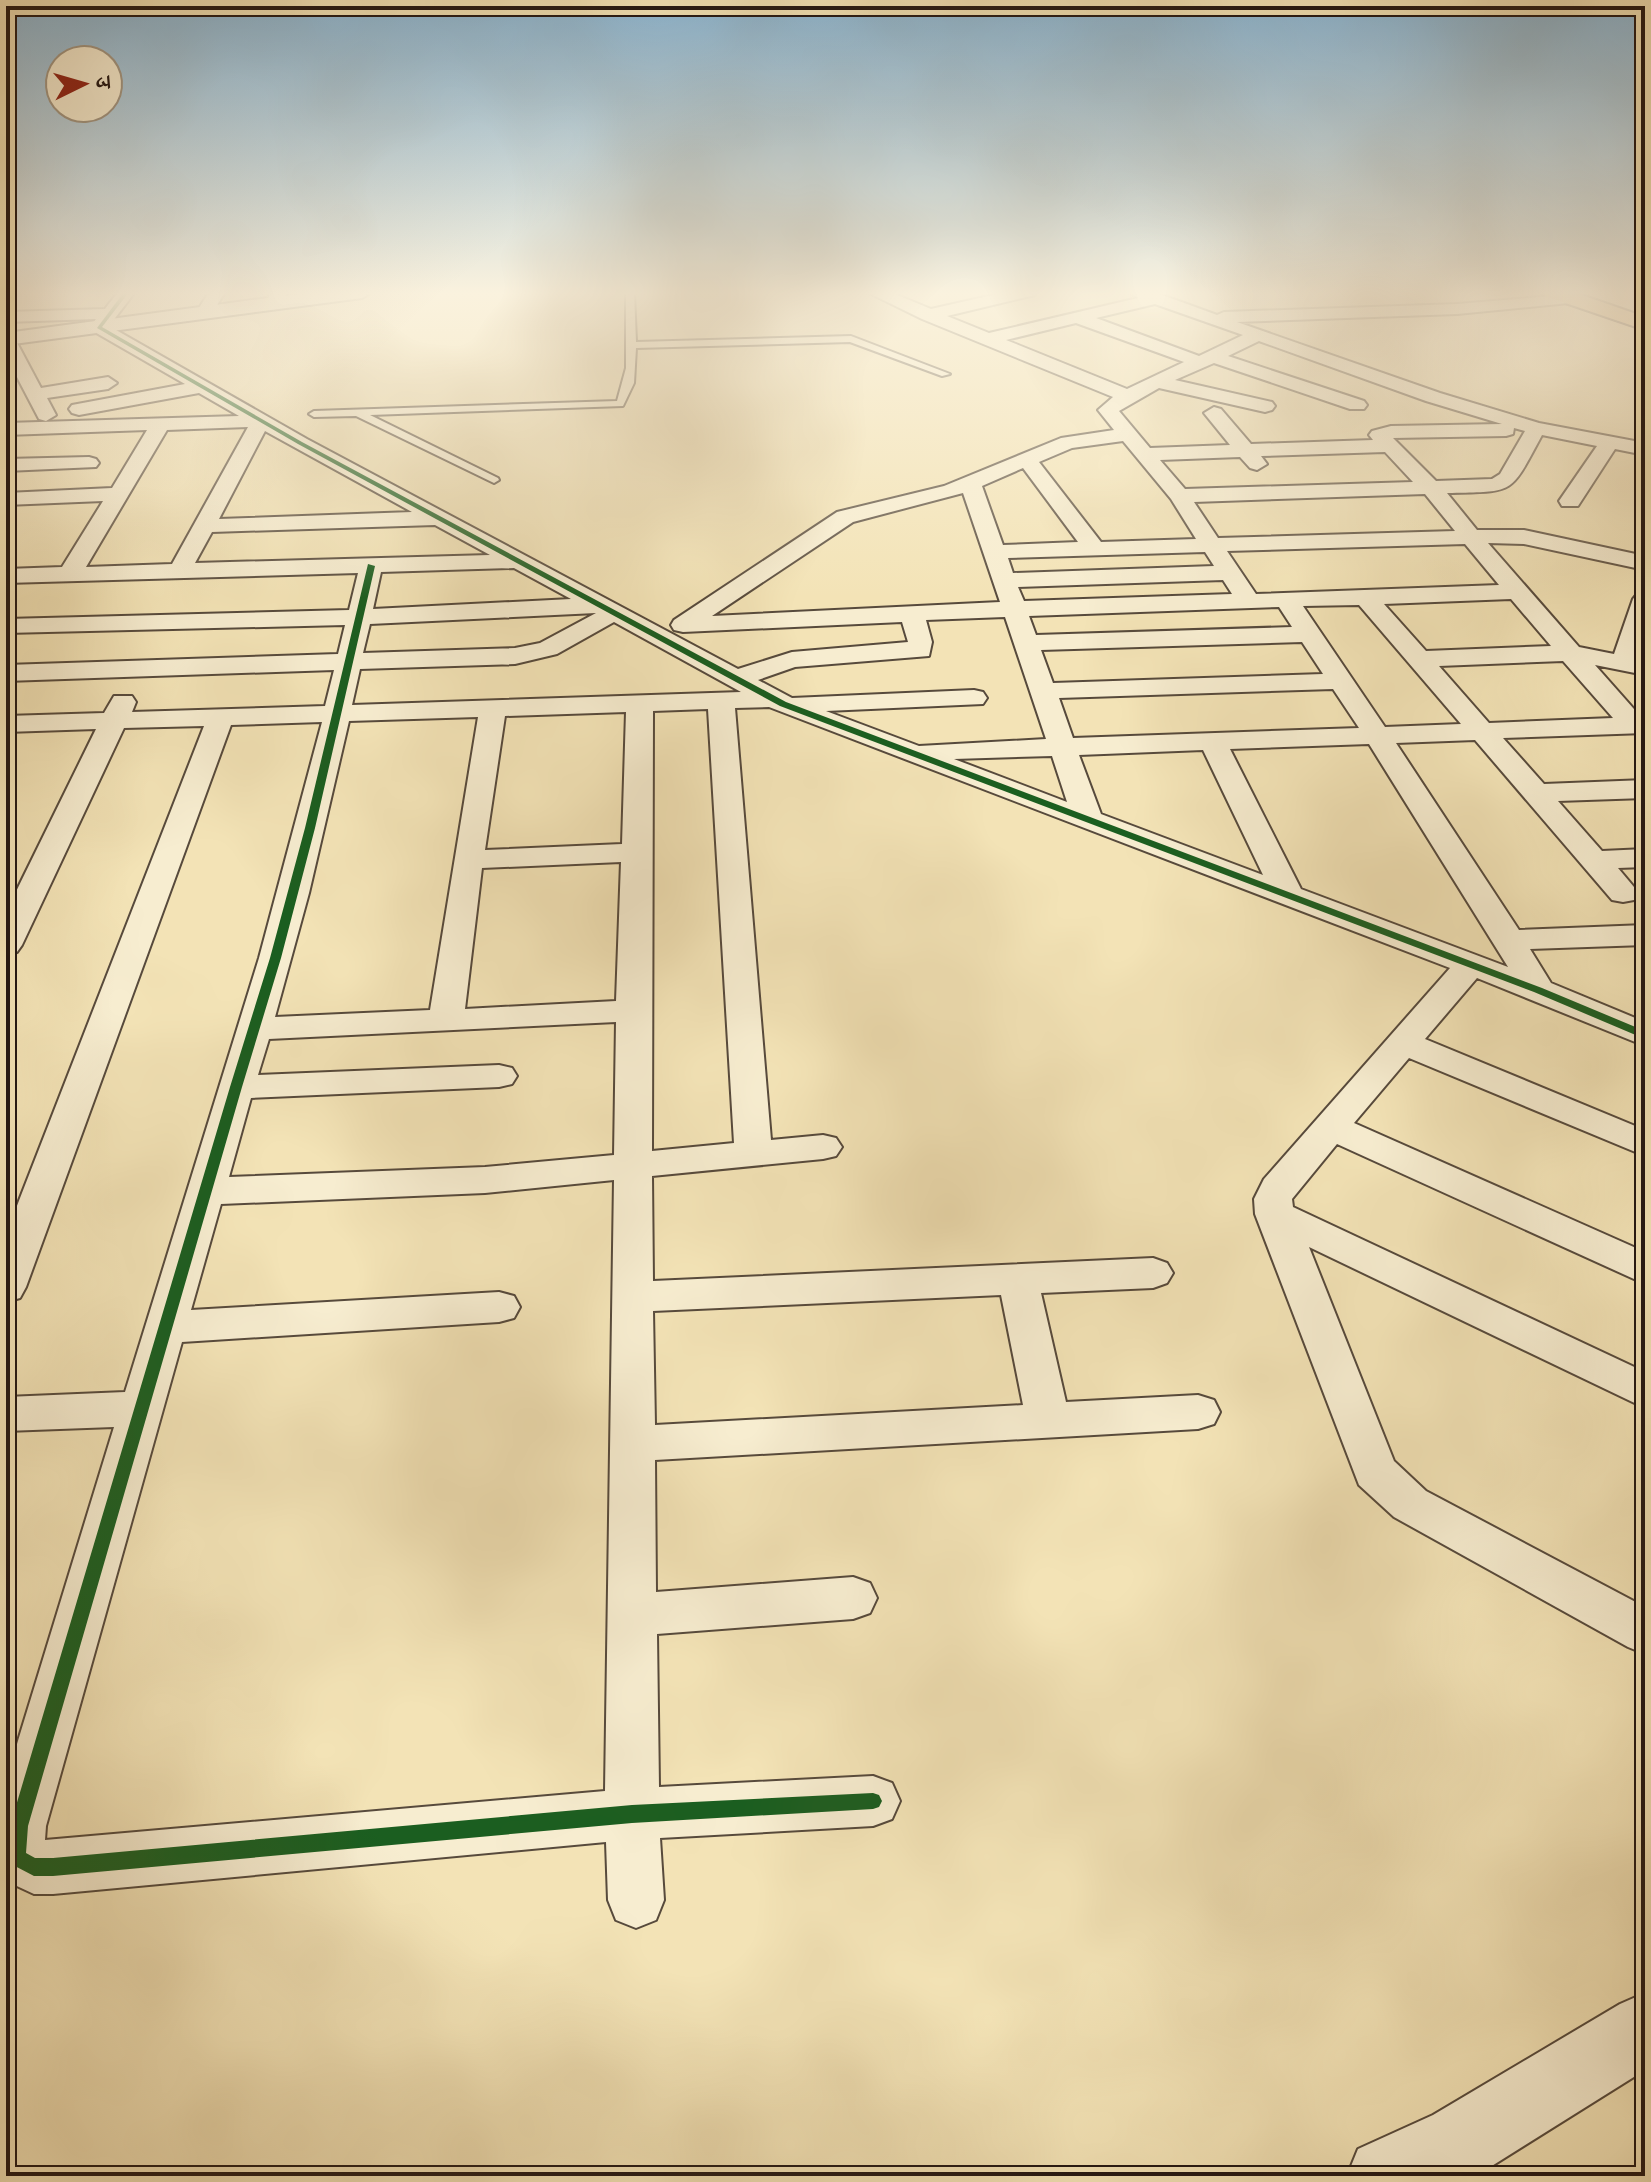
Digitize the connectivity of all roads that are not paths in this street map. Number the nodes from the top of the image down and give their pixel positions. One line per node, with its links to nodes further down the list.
1 (34, 394): 17 (street)
2 (169, 394): 17 (street)
3 (212, 394): 18 (street)
4 (627, 394): 14 (lane)
5 (1122, 394): 11 (street)
6 (1132, 394): 11 (street)
7 (1210, 394): 13 (street)
8 (1320, 394): 12 (street)
9 (1386, 394): 12 (street)
10 (1425, 394): 20 (street)
11 (1127, 396): 22 (street)
12 (1357, 405): 23 (street)
13 (1265, 406)
14 (355, 412): 16 (lane); 31 (lane)
15 (1214, 413): 26 (street)
16 (314, 414)
17 (44, 421): 19 (street); 21 (street)
18 (261, 421): 19 (street); 39 (street); 40 (street)
19 (161, 424): 35 (street)
20 (1527, 425): 23 (street); 24 (street); 33 (street)
21 (6, 429)
22 (1126, 435): 27 (street); 28 (street)
23 (1385, 439): 26 (street); 33 (street)
24 (1610, 442): 25 (street); 38 (street)
25 (1645, 449)
26 (1245, 450): 27 (street); 34 (street)
27 (1142, 454): 36 (street)
28 (1027, 460): 32 (street); 44 (street)
29 (89, 463): 30 (street)
30 (6, 465)
31 (494, 480)
32 (970, 482): 45 (street); 64 (street)
33 (1431, 488): 34 (street); 41 (street)
34 (1282, 493): 36 (street); 42 (street)
35 (115, 494): 37 (street); 51 (street)
36 (1179, 496): 43 (street)
37 (6, 499)
38 (1570, 501)
39 (439, 518): 40 (street); 46 (street)
40 (205, 526): 49 (street)
41 (1473, 537): 42 (street); 47 (street); 54 (street)
42 (1320, 542): 43 (street)
43 (1211, 545): 44 (street); 50 (street)
44 (1094, 548): 45 (street)
45 (992, 552): 53 (street)
46 (518, 561): 48 (street); 59 (street)
47 (1645, 563)
48 (371, 566): 49 (street); 62 (street)
49 (179, 572): 51 (street)
50 (1230, 573): 53 (street); 58 (street)
51 (69, 575): 52 (street)
52 (6, 576)
53 (1002, 580): 60 (street)
54 (1517, 592): 55 (street); 67 (street)
55 (1366, 598): 57 (street); 68 (street)
56 (1645, 599): 70 (street)
57 (1287, 601): 58 (street); 65 (street)
58 (1250, 603): 60 (street)
59 (607, 609): 62 (street); 64 (street); 69 (street)
60 (1013, 609): 61 (street); 66 (street)
61 (912, 613): 64 (street); 74 (street)
62 (359, 617): 63 (street); 69 (street)
63 (6, 626)
64 (673, 631): 74 (street)
65 (1309, 634): 66 (street); 73 (street)
66 (1025, 643): 75 (street)
67 (1570, 653): 68 (street); 70 (street); 84 (street)
68 (1419, 659): 85 (street)
69 (347, 660): 71 (street); 80 (street)
70 (1634, 666)
71 (136, 668): 72 (street); 82 (street)
72 (6, 673)
73 (1341, 681): 75 (street); 86 (street)
74 (728, 690): 77 (street); 78 (street); 114 (street)
75 (1042, 691): 88 (street)
76 (974, 698): 77 (street)
77 (778, 701): 89 (street)
78 (640, 704): 79 (street); 93 (street)
79 (493, 710): 80 (street); 95 (street)
80 (338, 715): 81 (street); 106 (street)
81 (220, 718): 82 (street); 121 (street)
82 (117, 721): 83 (street); 101 (street)
83 (6, 724)
84 (1640, 726): 85 (street)
85 (1481, 730): 86 (street); 91 (street)
86 (1377, 734): 87 (street); 100 (street)
87 (1212, 741): 88 (street); 98 (street)
88 (1062, 747): 89 (street); 92 (street)
89 (910, 753): 92 (street)
90 (1645, 789): 91 (street)
91 (1536, 793): 96 (street)
92 (1088, 820): 98 (street)
93 (639, 852): 95 (street); 104 (street)
94 (1645, 858): 96 (street)
95 (468, 860): 105 (street)
96 (1594, 860): 97 (street)
97 (1623, 893)
98 (1289, 897): 102 (street)
99 (1645, 935): 100 (street)
100 (1509, 940): 103 (street)
101 (6, 945)
102 (1469, 967): 103 (street); 108 (street)
103 (1538, 990): 107 (street)
104 (633, 1011): 105 (street); 115 (street)
105 (446, 1021): 106 (street)
106 (256, 1029): 110 (street)
107 (1643, 1033)
108 (1404, 1043): 111 (street); 112 (street)
109 (499, 1076): 110 (street)
110 (236, 1087): 116 (street)
111 (1331, 1127): 117 (street); 118 (street)
112 (1645, 1144)
113 (823, 1147): 114 (street)
114 (753, 1154): 115 (street)
115 (634, 1165): 116 (street); 122 (street)
116 (205, 1191): 124 (street)
117 (1275, 1214): 125 (street); 133 (street)
118 (1645, 1269)
119 (1153, 1273): 120 (street)
120 (1018, 1279): 122 (street); 129 (street)
121 (6, 1287)
122 (632, 1297): 130 (street)
123 (499, 1307): 124 (street)
124 (167, 1327): 126 (street)
125 (1645, 1391)
126 (141, 1409): 128 (street); 135 (street)
127 (1198, 1412): 129 (street)
128 (6, 1414)
129 (1048, 1420): 130 (street)
130 (632, 1444): 132 (street)
131 (853, 1598): 132 (street)
132 (632, 1615): 135 (street)
133 (1645, 1632)
134 (873, 1801): 135 (street)
135 (632, 1814): 136 (street)
136 (636, 1900)
137 (1645, 2029): 138 (street)
138 (1385, 2176)

